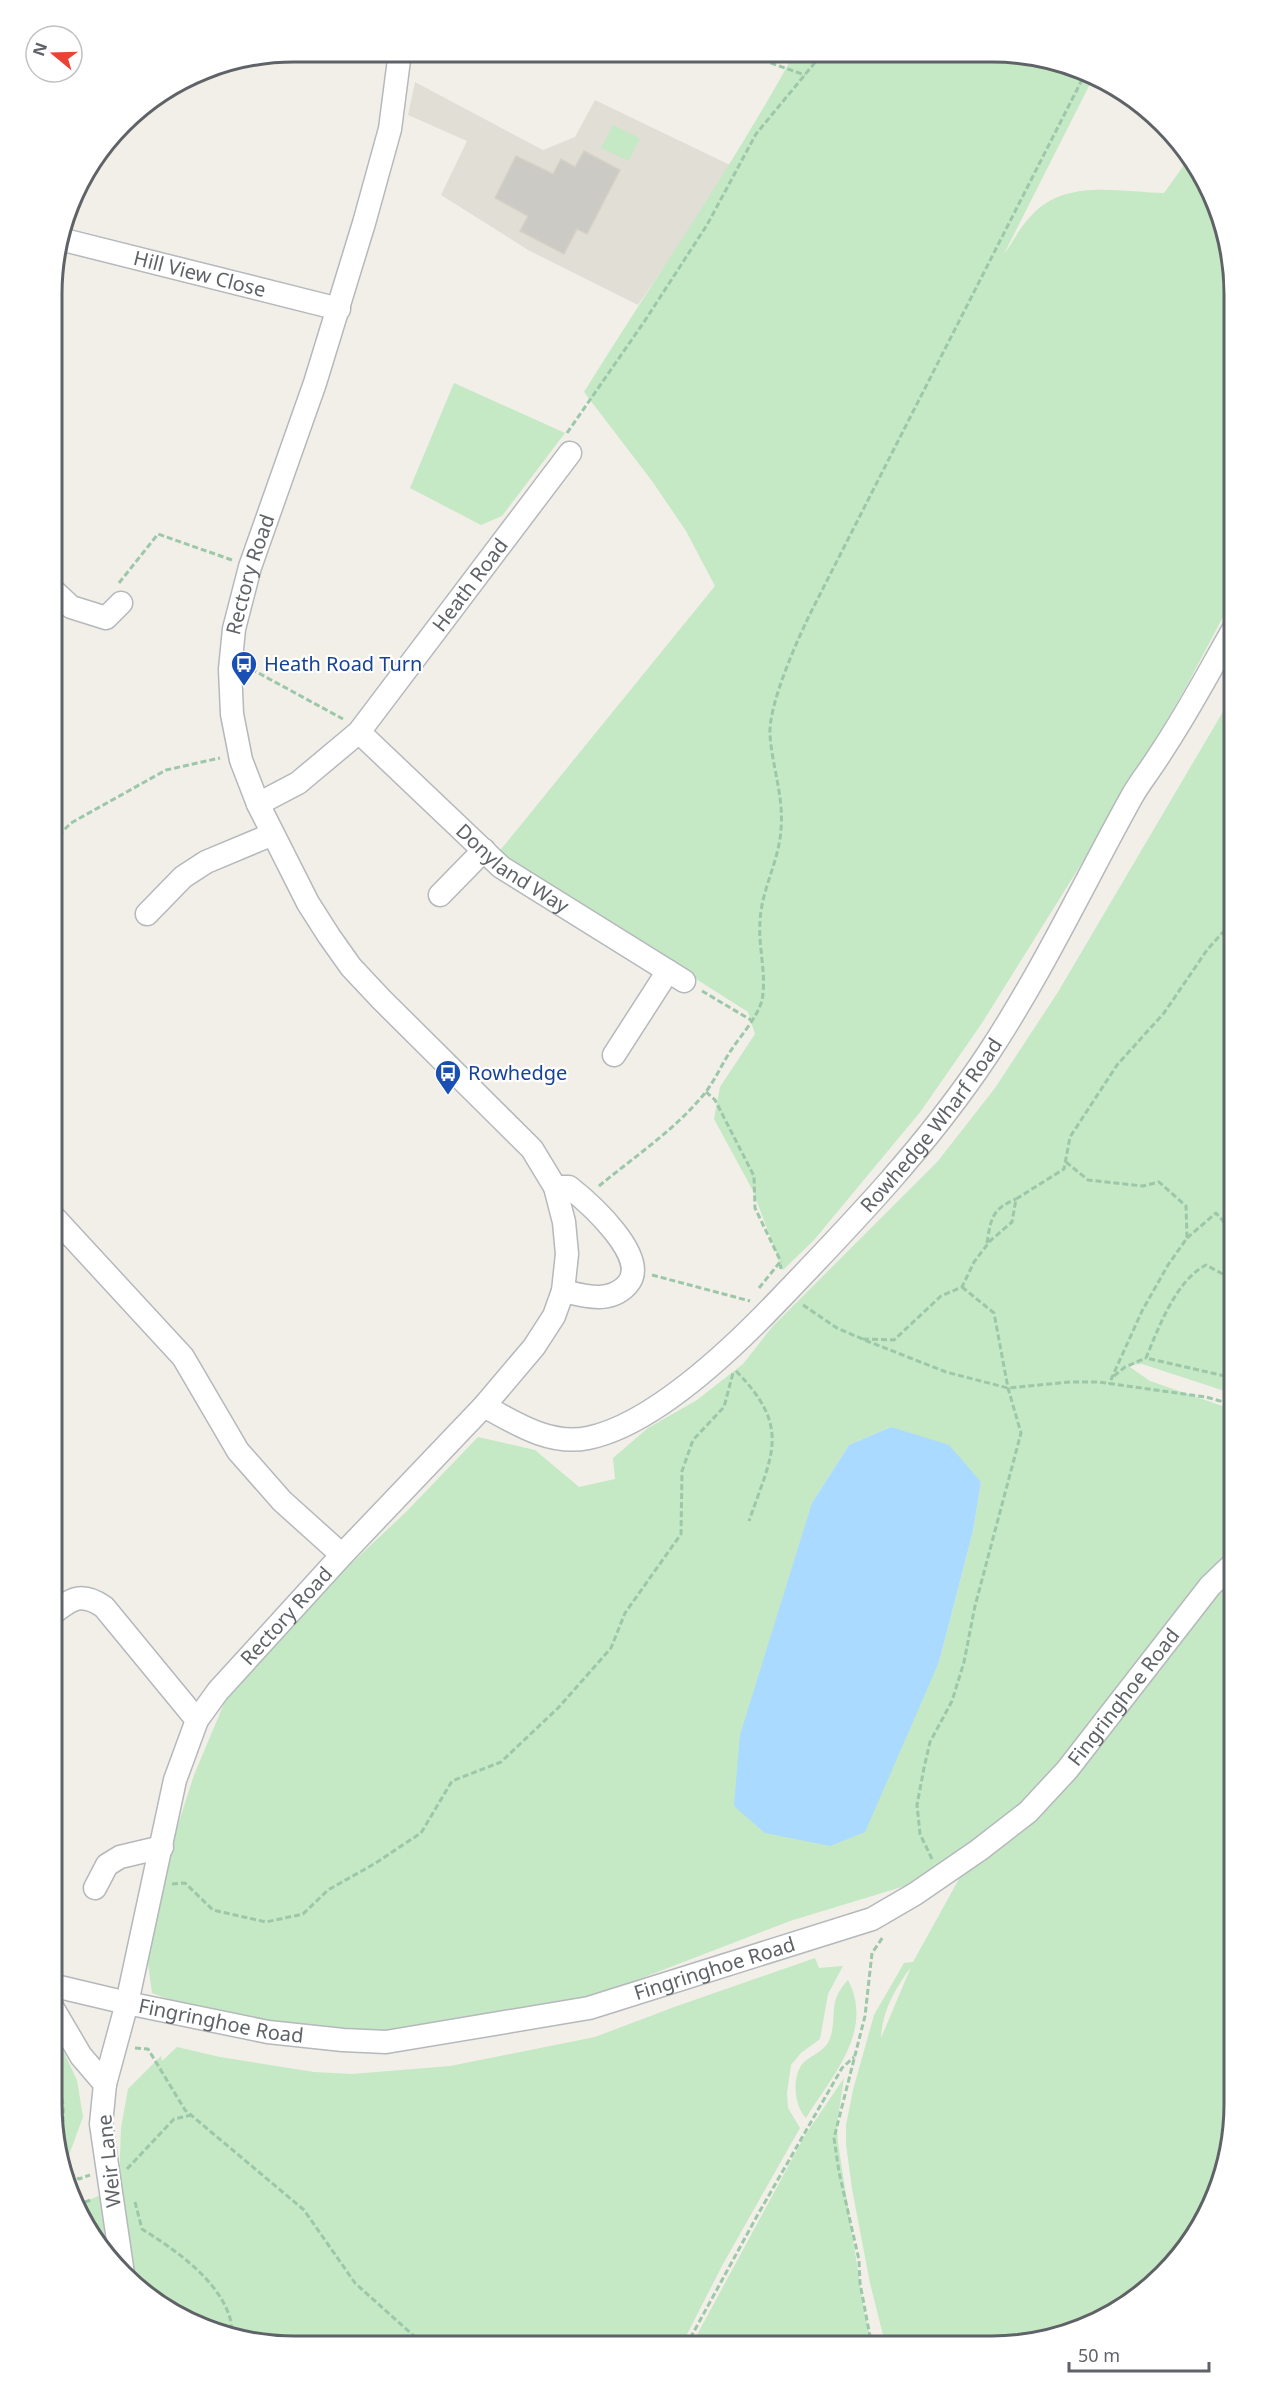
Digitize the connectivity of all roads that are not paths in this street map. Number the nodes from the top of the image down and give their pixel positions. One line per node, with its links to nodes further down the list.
1 (399, 62): 3 (street, Rectory Road)
2 (68, 241): 3 (street, Hill View Close)
3 (339, 309): 9 (street, Rectory Road)
4 (570, 453): 8 (street, Heath Road)
5 (62, 598): 6 (street)
6 (113, 619)
7 (1224, 645): 18 (street, Rowhedge Wharf Road)
8 (360, 730): 9 (street, Heath Road); 11 (street, Donyland Way)
9 (258, 804): 10 (street, Rectory Road)
10 (273, 834): 13 (street); 15 (street, Rectory Road)
11 (483, 850): 12 (street); 14 (street, Donyland Way)
12 (440, 895)
13 (147, 914)
14 (614, 1055)
15 (555, 1187): 17 (street, Rectory Road); 17 (street)
16 (62, 1226): 19 (street)
17 (563, 1291): 18 (street, Rectory Road)
18 (484, 1406): 19 (street, Rectory Road)
19 (342, 1555): 22 (street, Rectory Road)
20 (1224, 1573): 26 (street, Fingringhoe Road)
21 (62, 1606): 22 (street)
22 (197, 1720): 23 (street, Rectory Road)
23 (162, 1847): 24 (street); 26 (street, Rectory Road)
24 (95, 1888)
25 (62, 1987): 26 (street, Fingringhoe Road)
26 (127, 2003): 28 (street, Weir Lane)
27 (62, 2024): 28 (street)
28 (105, 2084): 29 (street, Weir Lane)
29 (121, 2259)

